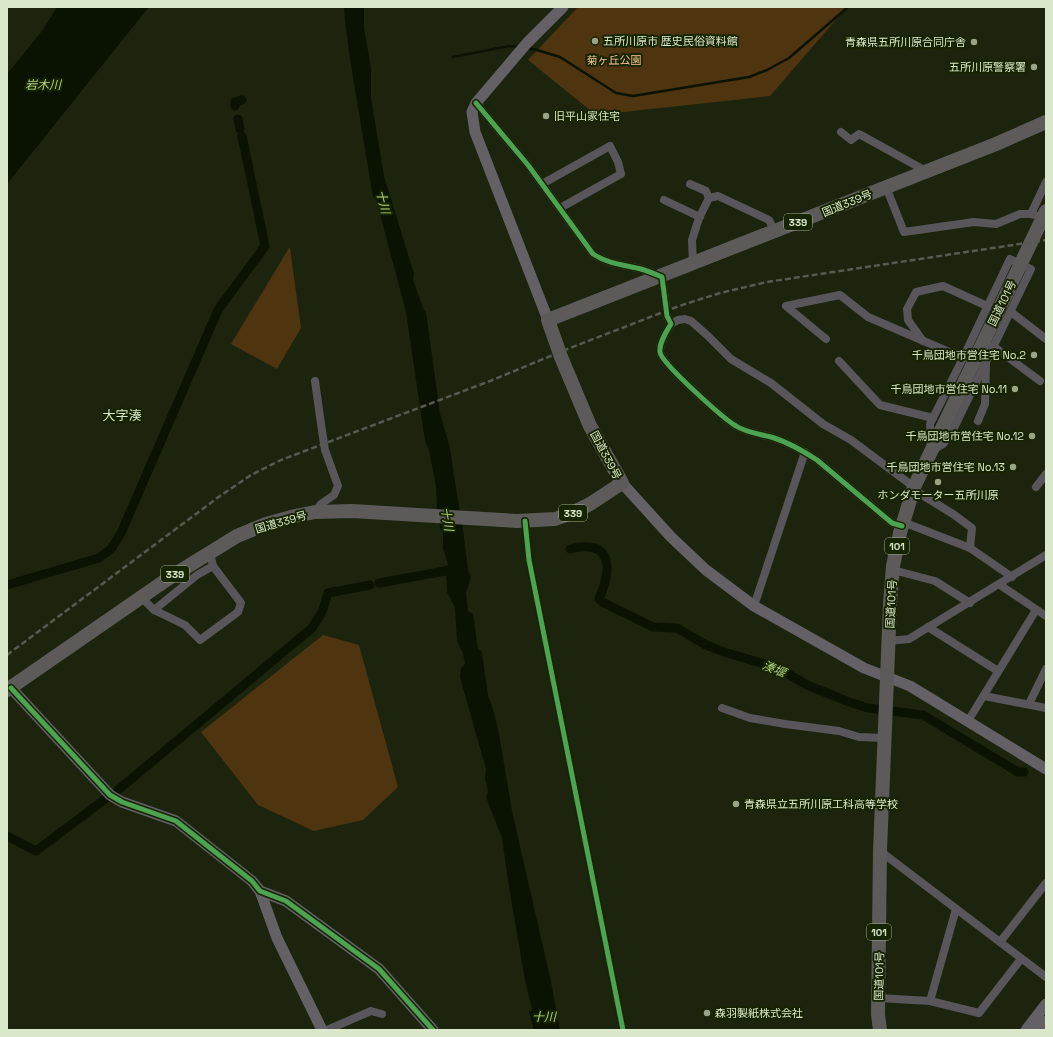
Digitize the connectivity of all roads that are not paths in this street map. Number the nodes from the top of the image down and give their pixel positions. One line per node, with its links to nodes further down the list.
1 (564, 7): 2 (street)
2 (476, 103): 7 (street); 24 (street)
3 (1046, 122): 5 (highway, 国道339号 / 339)
4 (841, 132): 5 (street)
5 (926, 171): 9 (highway, 国道339号 / 339)
6 (1046, 182): 14 (street)
7 (542, 184): 12 (street); 12 (street)
8 (690, 184): 10 (street)
9 (886, 187): 14 (street); 17 (highway, 国道339号 / 339)
10 (709, 198): 15 (street); 17 (street)
11 (664, 200): 15 (street)
12 (560, 208): 19 (street)
13 (1046, 211): 35 (highway, 国道101号 / 101)
14 (1031, 214): 16 (street)
15 (700, 217): 18 (street)
16 (1046, 218)
17 (775, 232): 18 (highway, 国道339号 / 339)
18 (693, 264): 19 (highway, 国道339号 / 339)
19 (662, 277): 20 (street); 24 (highway, 国道339号 / 339)
20 (666, 306)
21 (987, 306): 22 (street); 28 (street); 30 (street)
22 (1011, 312): 27 (street); 29 (street)
23 (667, 316): 25 (street)
24 (548, 320): 40 (highway, 国道339号)
25 (671, 324): 38 (street); 42 (street)
26 (826, 339): 28 (street)
27 (1046, 339)
28 (924, 341): 30 (street)
29 (993, 346): 31 (street); 34 (street)
30 (963, 358): 35 (street)
31 (986, 359): 36 (street); 37 (street)
32 (839, 361): 35 (street)
33 (315, 381): 43 (street)
34 (1040, 381)
35 (938, 421): 37 (highway, 国道101号 / 101)
36 (978, 421)
37 (931, 451): 42 (highway, 国道101号 / 101)
38 (805, 452): 44 (street); 53 (street)
39 (1046, 474): 41 (street)
40 (622, 483): 43 (highway, 国道339号 / 339); 53 (street)
41 (1036, 487)
42 (914, 488): 44 (highway, 国道101号 / 101); 45 (street)
43 (315, 512): 47 (highway, 国道339号 / 339)
44 (902, 524): 45 (street); 48 (highway, 国道101号 / 101)
45 (970, 548): 49 (street)
46 (1046, 555): 49 (street)
47 (212, 559): 51 (highway, 国道339号 / 339); 54 (street); 54 (street)
48 (893, 570): 52 (street); 58 (highway, 国道101号 / 101)
49 (1012, 577): 50 (street)
50 (1000, 585): 52 (street); 55 (street)
51 (141, 598): 54 (street); 62 (highway, 国道339号 / 339)
52 (970, 602): 57 (street)
53 (754, 606): 61 (street)
54 (154, 610)
55 (1036, 610): 56 (street); 60 (street)
56 (1046, 616)
57 (928, 627): 58 (street); 60 (street)
58 (889, 642): 61 (highway, 国道101号 / 101)
59 (1046, 669): 64 (street)
60 (998, 671): 63 (street)
61 (887, 677): 67 (street); 68 (highway, 国道101号 / 101)
62 (9, 689): 72 (street)
63 (984, 696): 64 (street); 67 (street)
64 (1029, 704): 66 (street)
65 (722, 708): 68 (street)
66 (1046, 708)
67 (968, 721): 69 (street)
68 (885, 738): 70 (highway, 国道101号 / 101)
69 (1046, 769)
70 (880, 852): 73 (street); 77 (highway, 国道101号 / 101)
71 (1046, 882): 74 (street)
72 (260, 891): 82 (street); 84 (street)
73 (956, 909): 74 (street); 78 (street)
74 (1000, 942): 75 (street)
75 (1021, 958): 76 (street); 78 (street)
76 (1046, 977)
77 (879, 998): 78 (street); 85 (highway, 国道101号 / 101)
78 (930, 1001)
79 (1046, 1004): 86 (street)
80 (382, 1014): 83 (street)
81 (1046, 1021): 87 (street)
82 (322, 1030)
83 (327, 1030)
84 (433, 1030)
85 (880, 1030)
86 (1026, 1030)
87 (1039, 1030)

